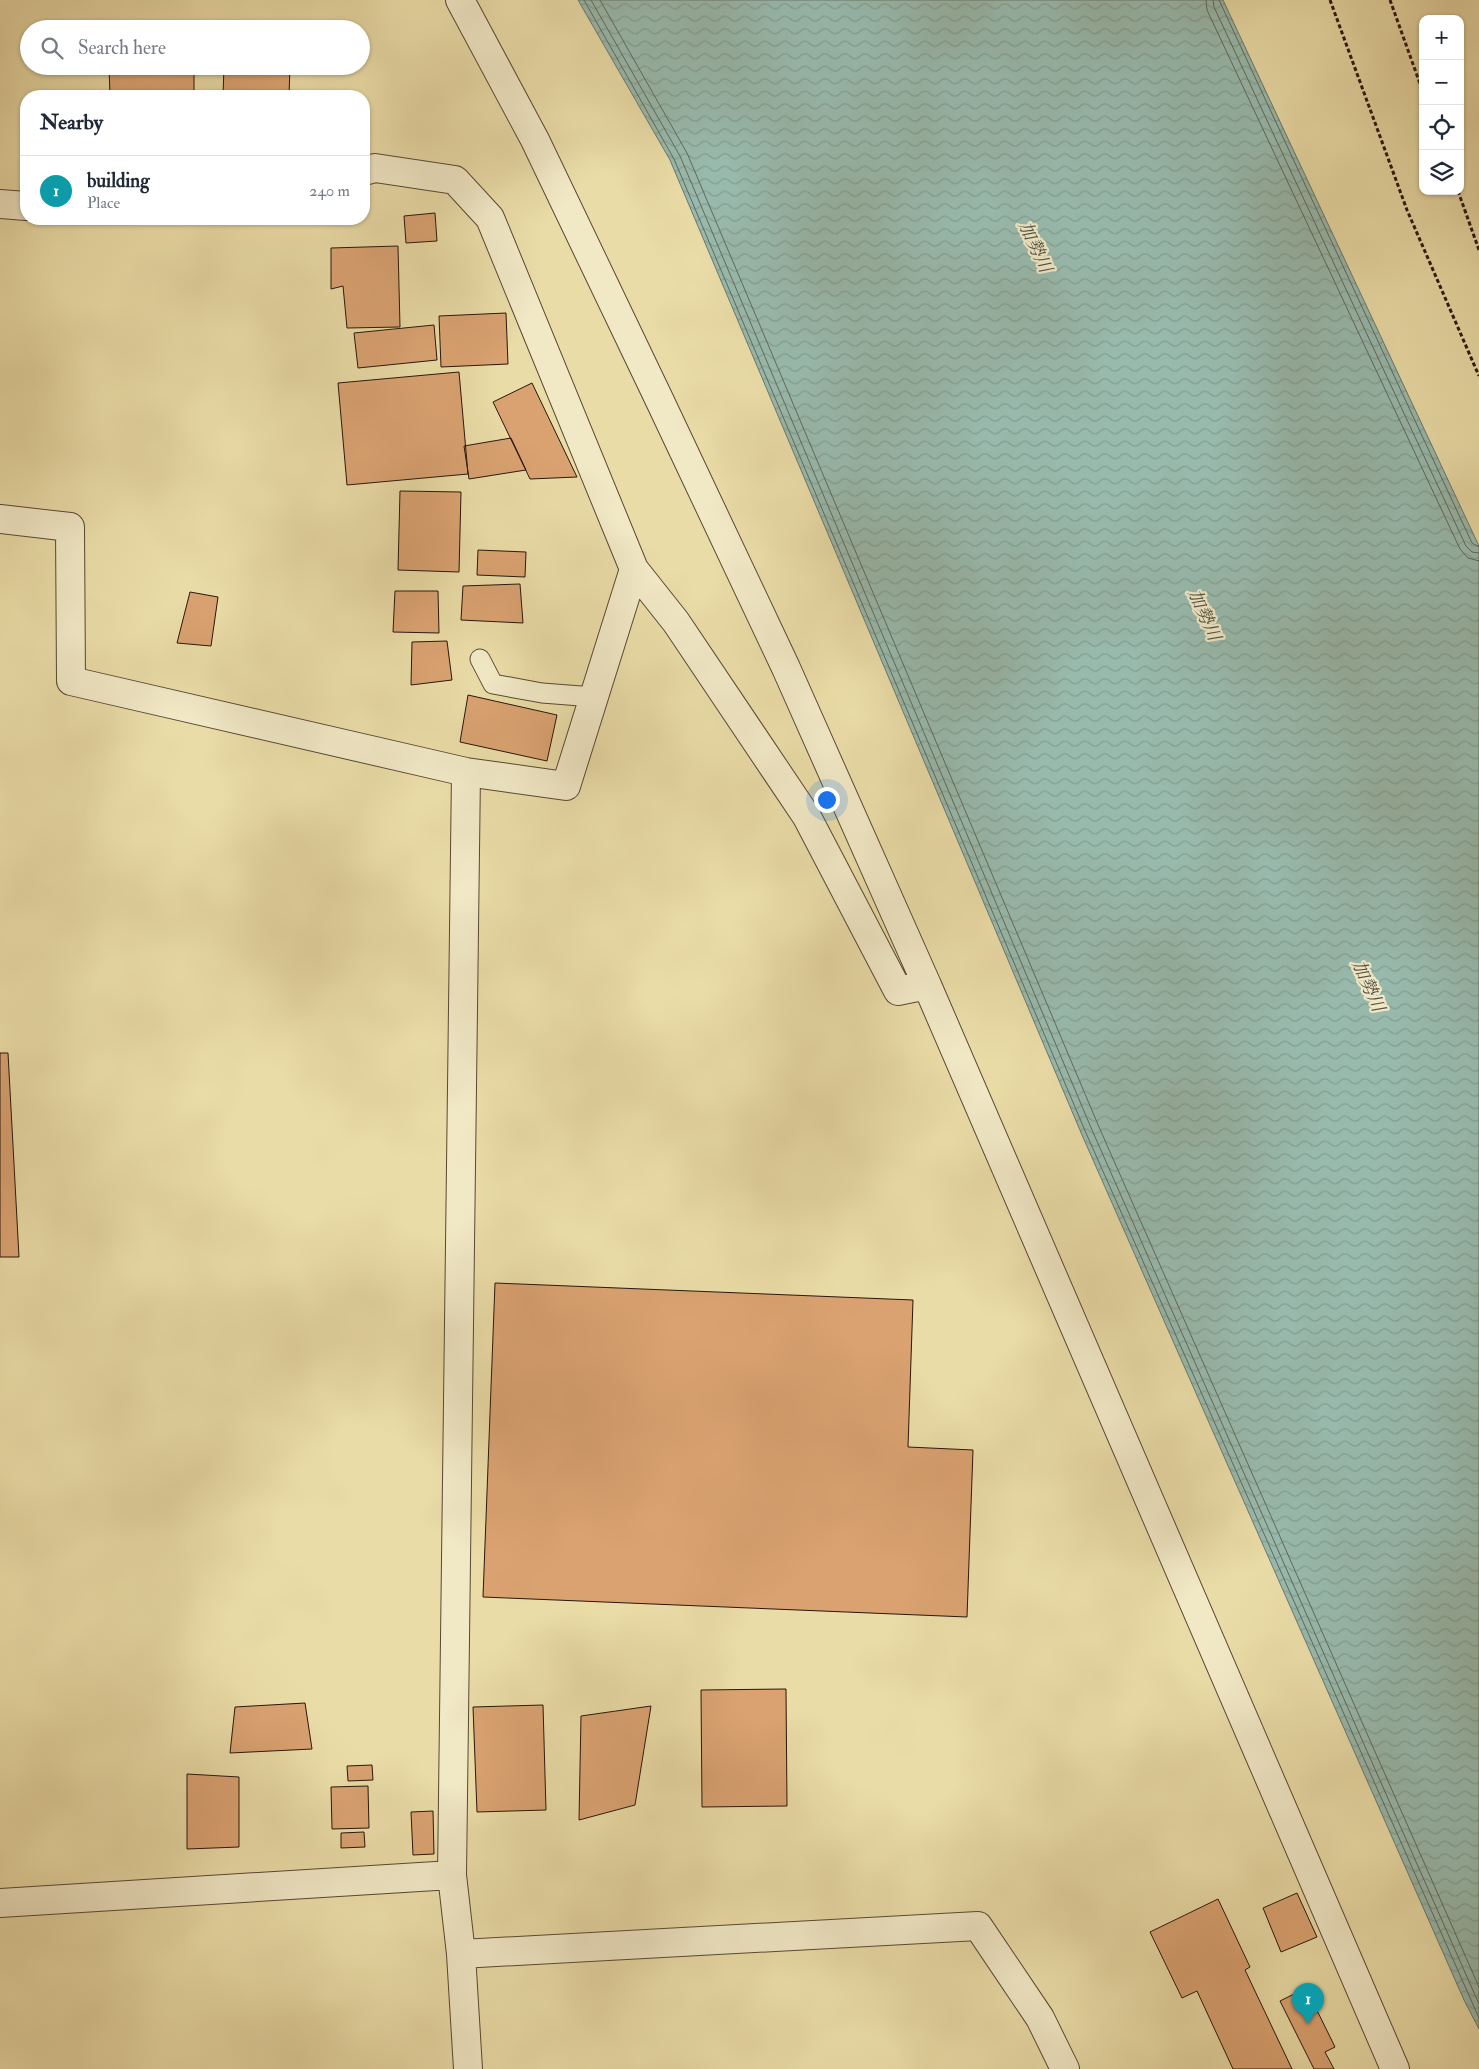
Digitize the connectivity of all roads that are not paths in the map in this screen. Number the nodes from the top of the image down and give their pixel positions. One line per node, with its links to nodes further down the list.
1 (460, 0): 10 (street)
2 (370, 169): 6 (street)
3 (0, 204): 4 (street)
4 (20, 206)
5 (0, 519): 9 (street)
6 (634, 569): 8 (street); 10 (street)
7 (480, 660): 8 (lane)
8 (594, 697): 9 (street)
9 (466, 772): 11 (street)
10 (927, 985): 16 (street)
11 (452, 1875): 12 (street); 13 (street)
12 (0, 1903)
13 (461, 1954): 14 (street); 15 (street)
14 (468, 2069)
15 (1066, 2069)
16 (1395, 2069)

